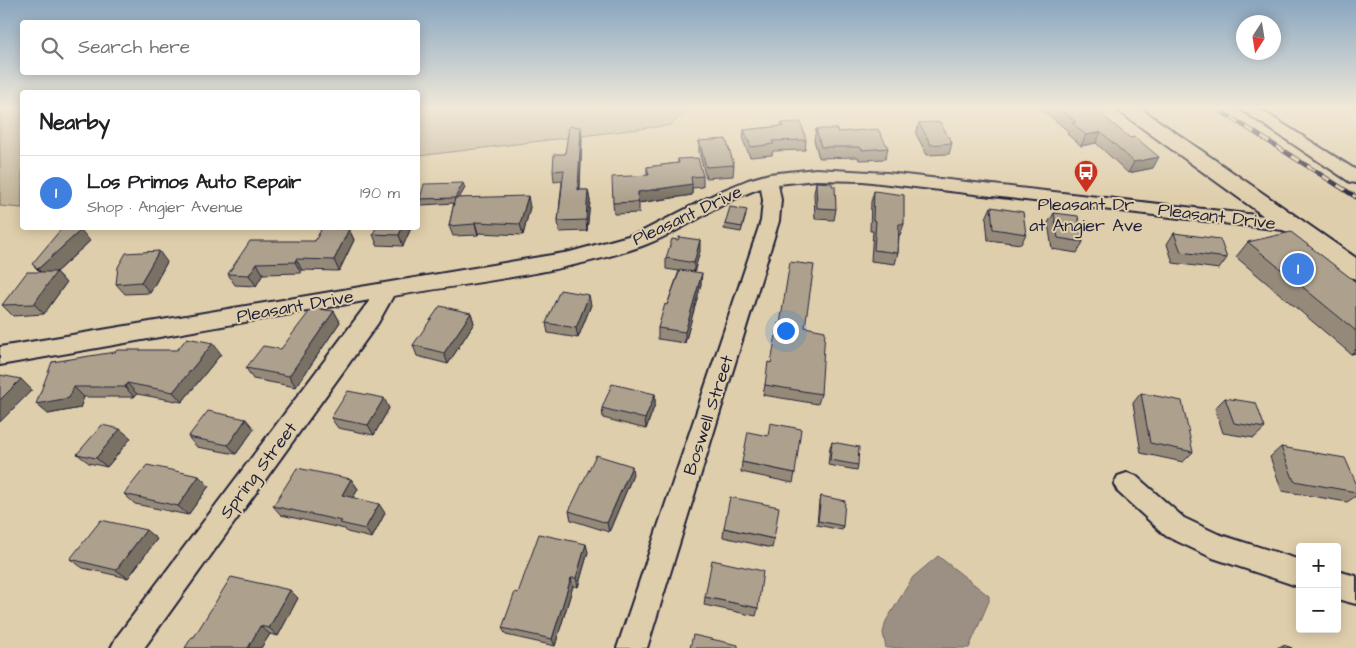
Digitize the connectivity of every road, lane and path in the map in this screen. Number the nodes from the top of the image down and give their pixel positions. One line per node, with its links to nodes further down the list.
1 (1170, 138): 5 (main road)
2 (1294, 138): 3 (street)
3 (1356, 178)
4 (769, 180): 5 (street, Pleasant Drive); 7 (street, Pleasant Drive); 14 (street, Boswell Street)
5 (1291, 224): 6 (main road)
6 (1356, 270)
7 (386, 291): 8 (street, Pleasant Drive); 13 (street, Spring Street)
8 (0, 356)
9 (1126, 484): 10 (street)
10 (1292, 571)
11 (1341, 586): 12 (street)
12 (1356, 590)
13 (126, 648)
14 (632, 648)

